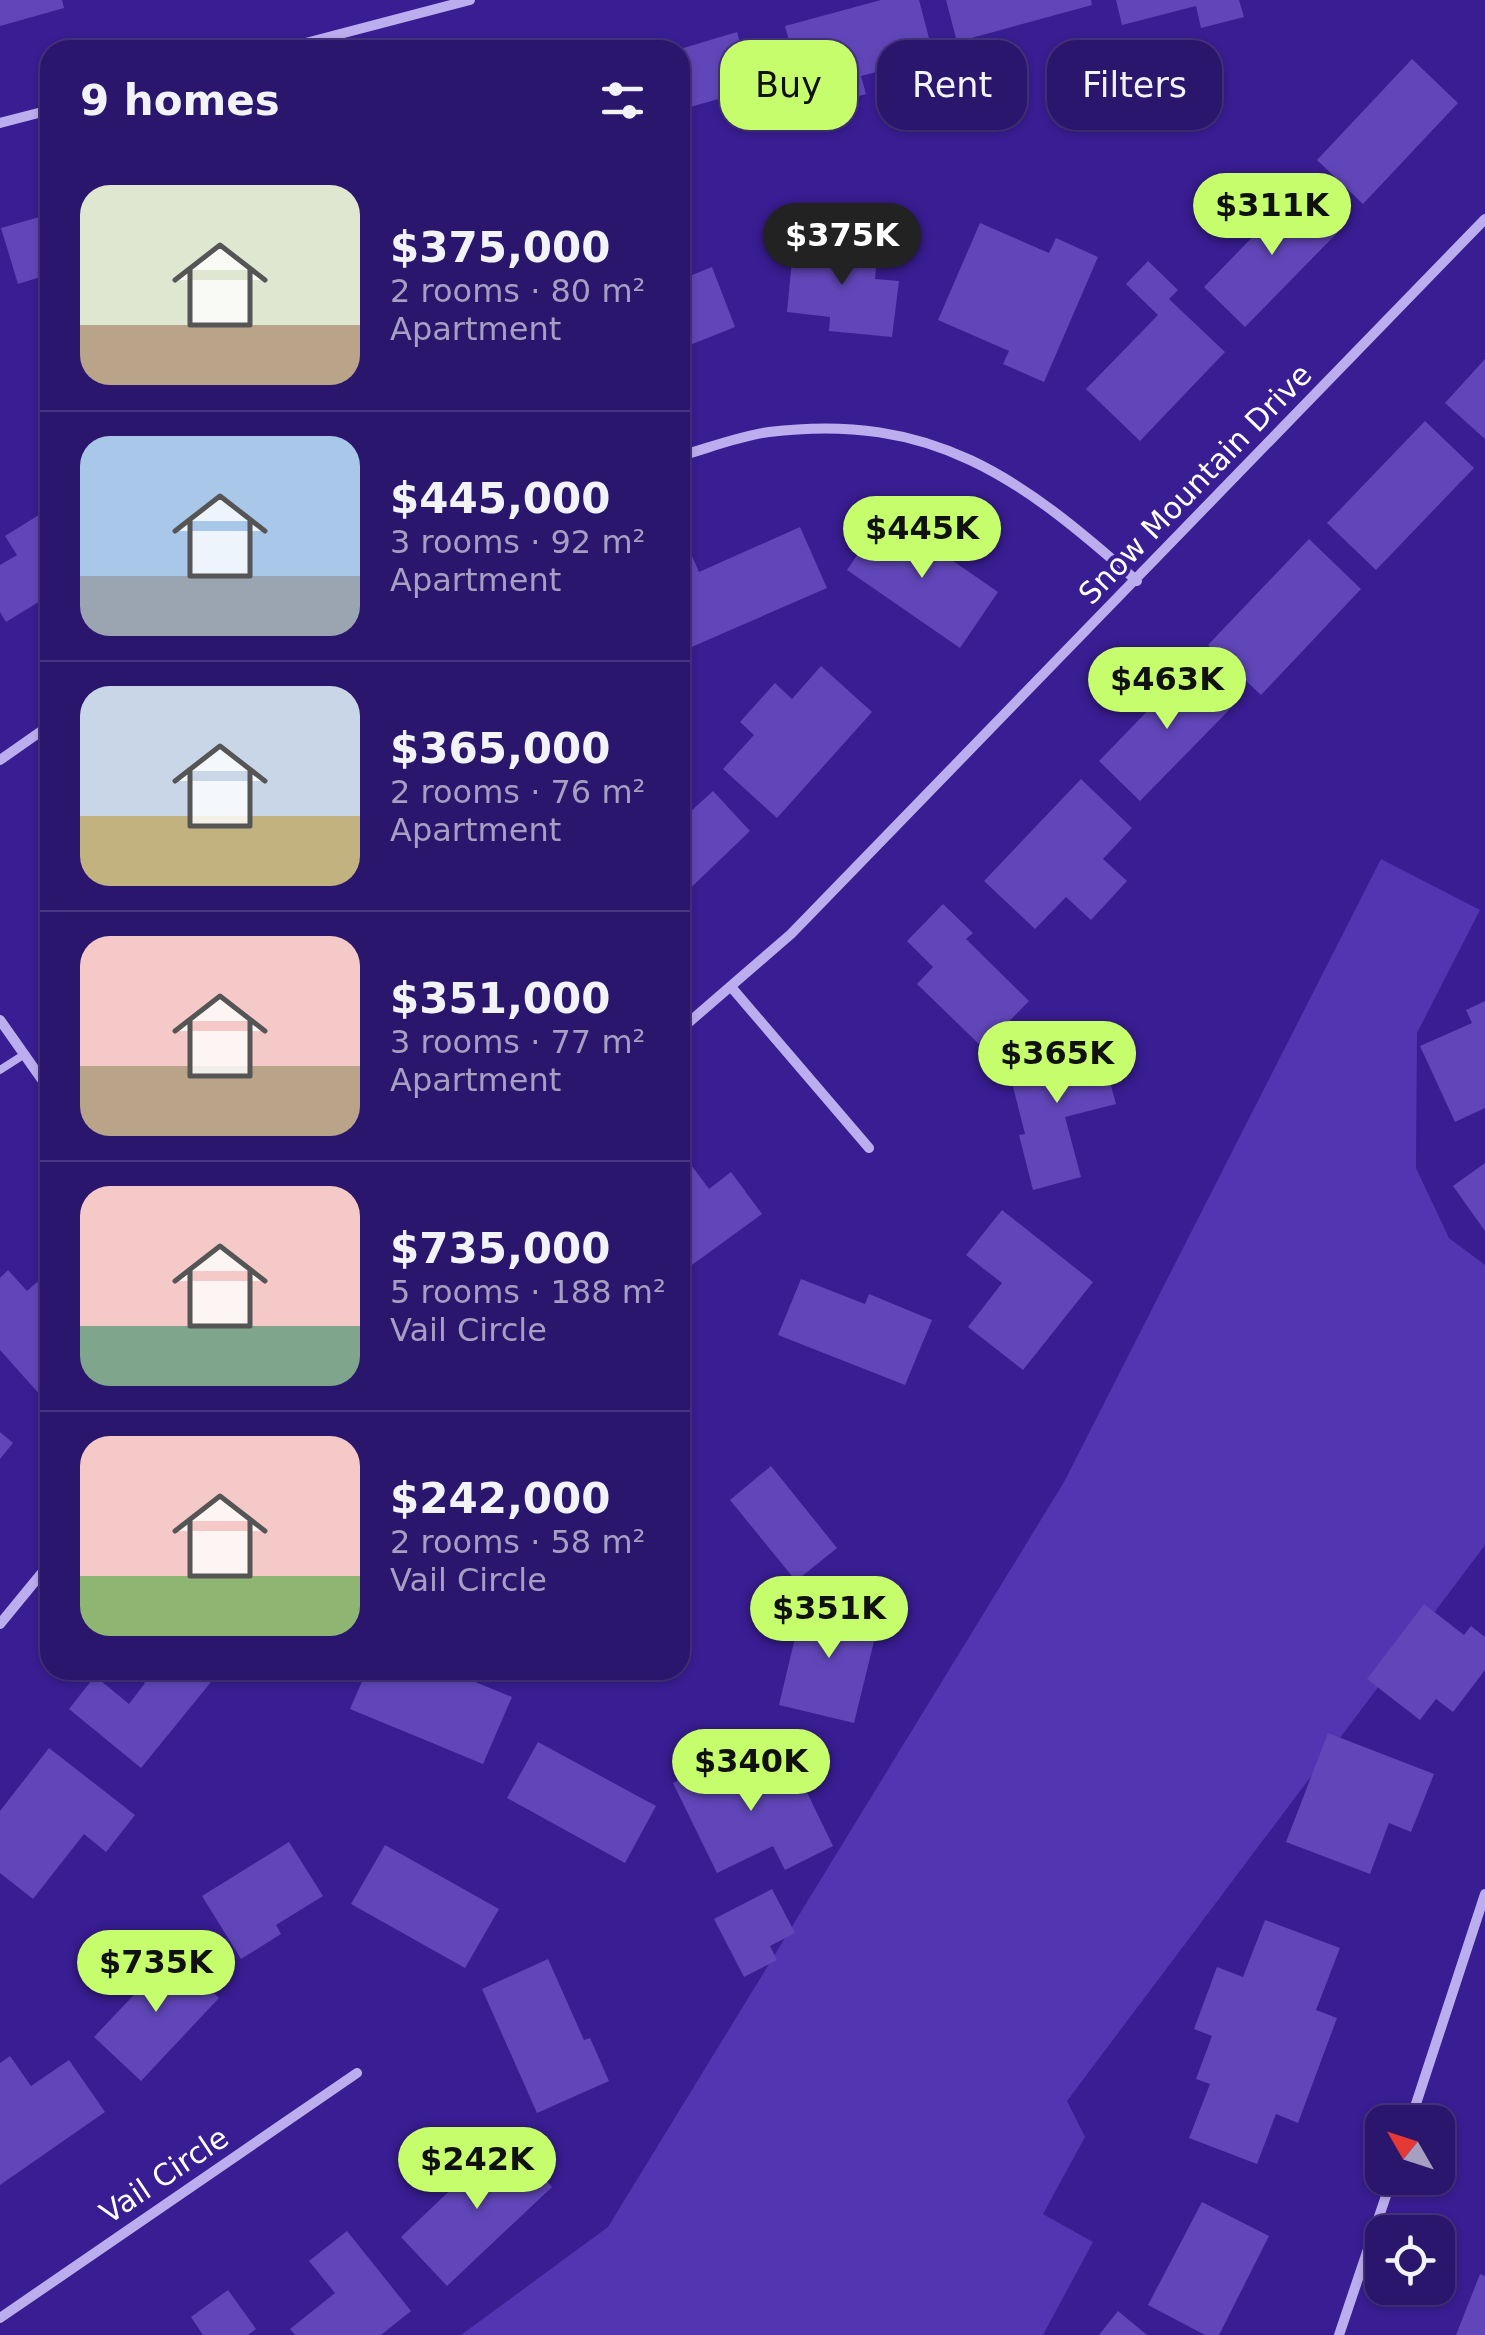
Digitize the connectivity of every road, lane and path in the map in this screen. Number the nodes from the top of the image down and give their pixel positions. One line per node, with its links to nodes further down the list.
1 (470, 0): 2 (street)
2 (316, 40)
3 (40, 113): 4 (street)
4 (0, 123)
5 (1485, 220): 7 (street, Snow Mountain Drive)
6 (690, 453): 7 (street)
7 (1137, 582): 10 (street, Snow Mountain Drive)
8 (40, 732): 9 (street)
9 (0, 760)
10 (732, 988): 12 (street, Snow Mountain Drive); 16 (street)
11 (0, 1020): 13 (street)
12 (690, 1022)
13 (25, 1054): 14 (lane); 15 (street)
14 (0, 1070)
15 (40, 1076)
16 (869, 1148)
17 (40, 1575): 18 (street)
18 (0, 1624)
19 (1485, 1894): 21 (street)
20 (356, 2073): 23 (street, Vail Circle)
21 (1416, 2105)
22 (1386, 2195): 24 (street)
23 (0, 2318)
24 (1338, 2335)

